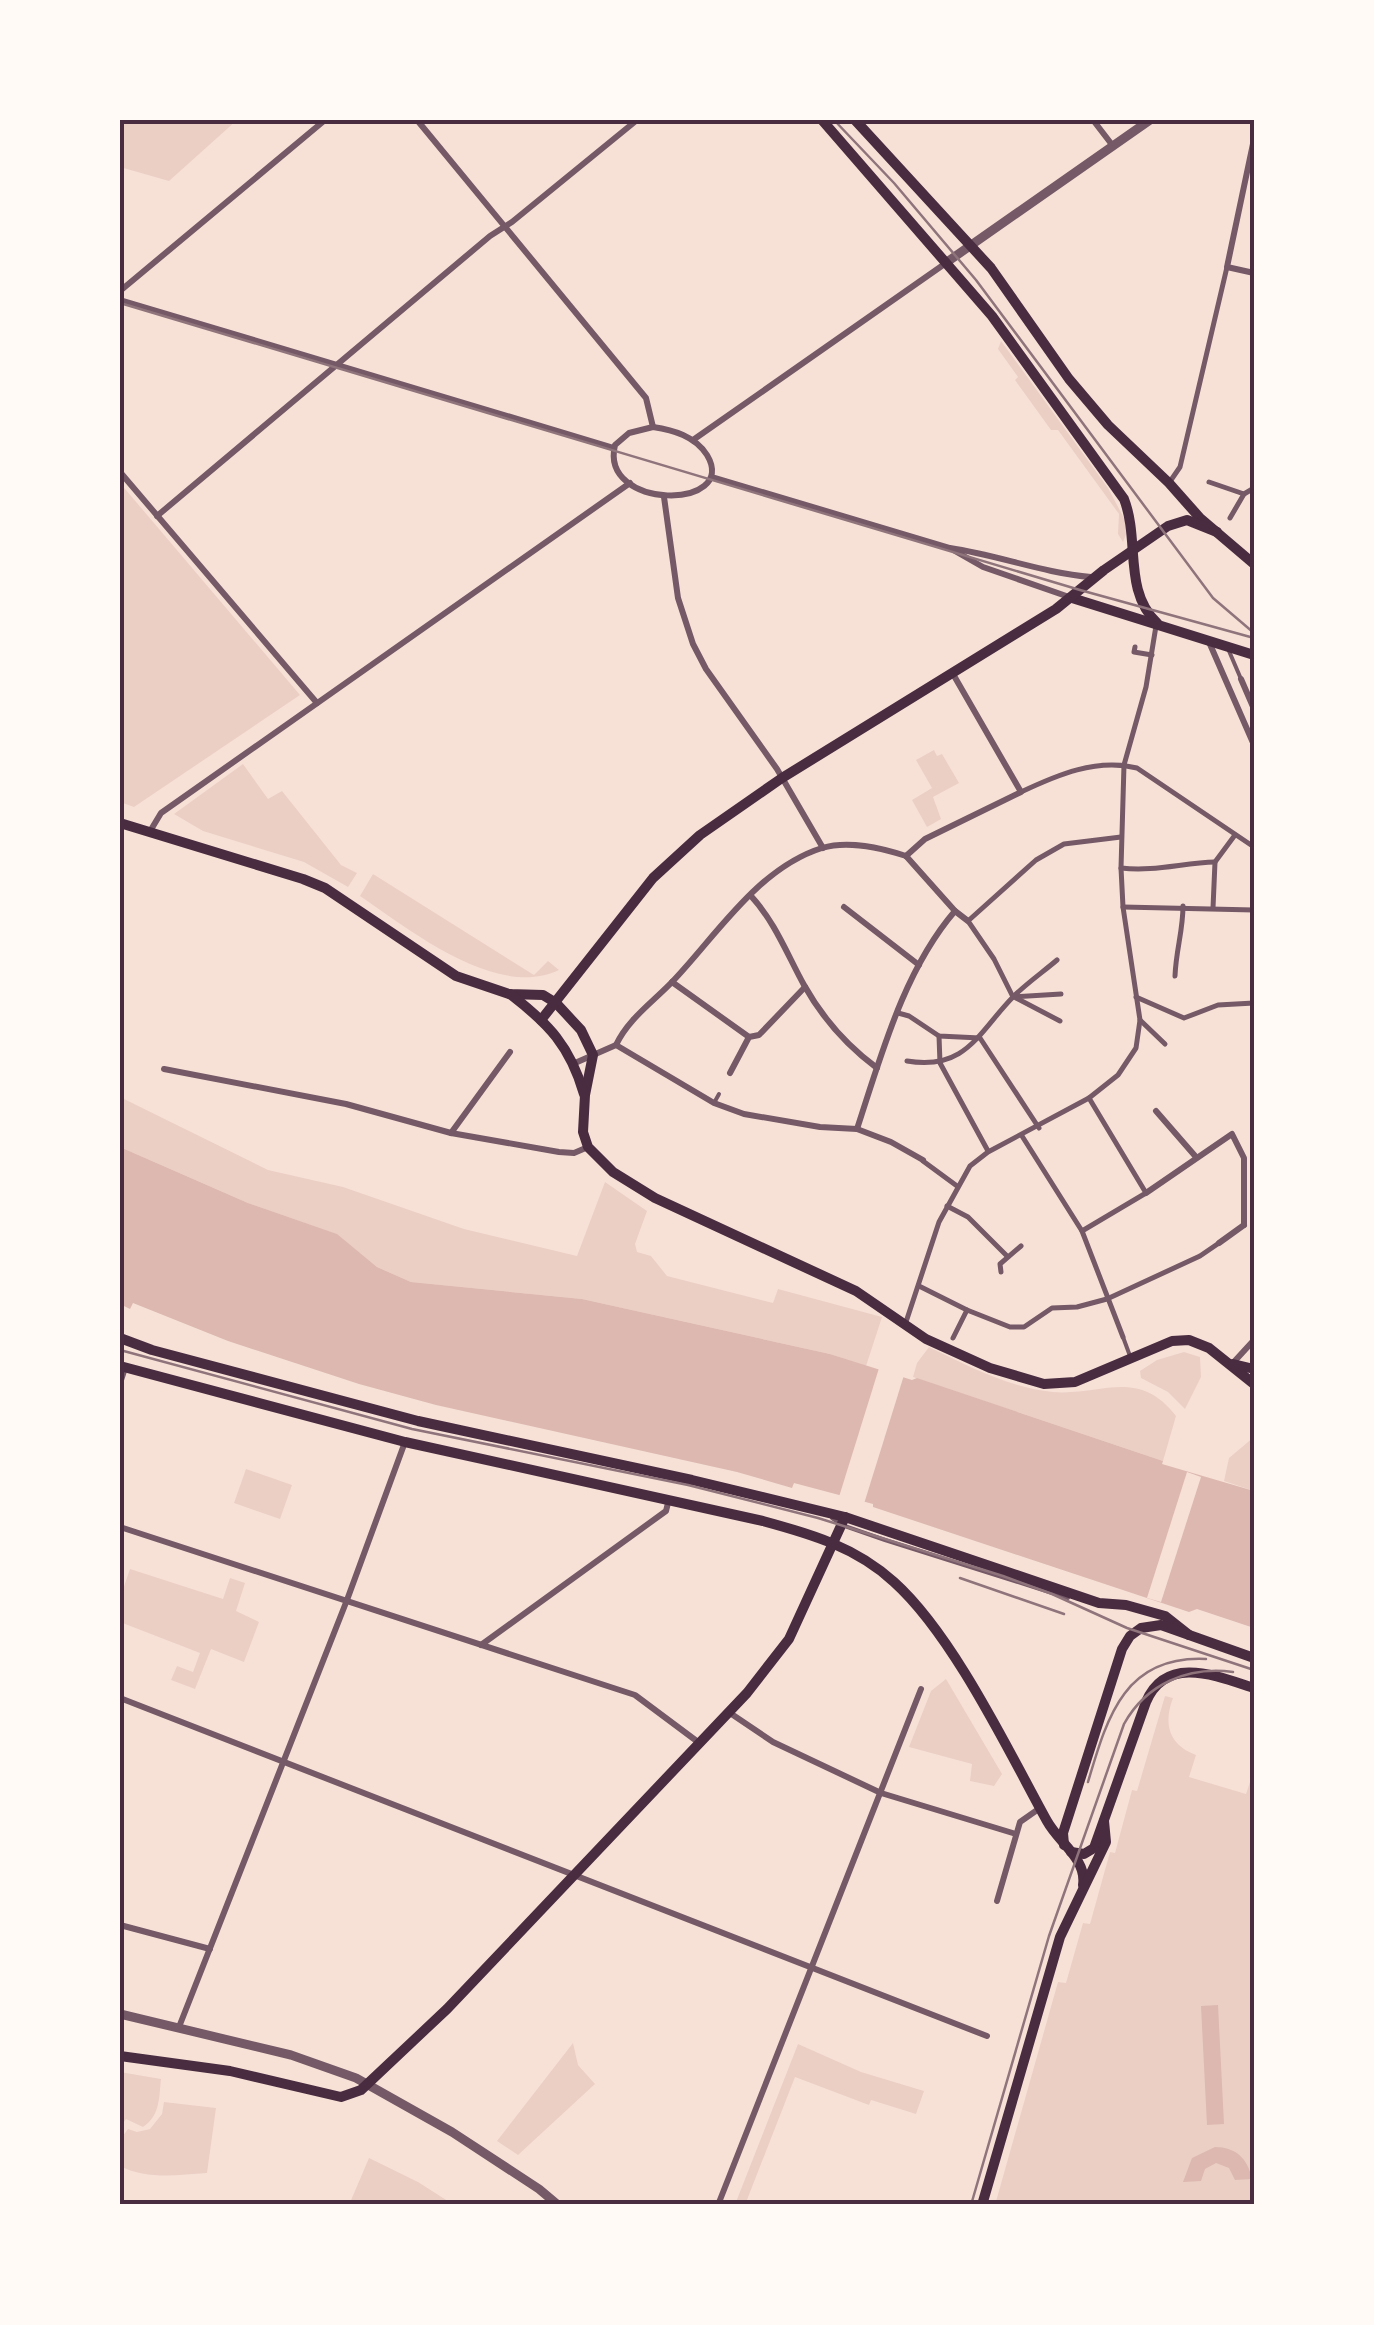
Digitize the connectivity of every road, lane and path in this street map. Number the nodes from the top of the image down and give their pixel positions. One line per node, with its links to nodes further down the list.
1 (324, 120): 15 (street)
2 (416, 120): 10 (street)
3 (637, 120): 10 (street)
4 (822, 120): 12 (main road)
5 (854, 120): 11 (main road)
6 (1093, 120): 9 (street)
7 (1150, 120): 9 (street)
8 (1254, 140): 13 (street)
9 (1113, 146): 11 (street)
10 (504, 227): 17 (street); 18 (street)
11 (971, 245): 12 (street); 24 (main road)
12 (947, 262): 19 (street); 33 (main road)
13 (1227, 267): 14 (street); 24 (street)
14 (1254, 273)
15 (120, 291)
16 (120, 300): 17 (street)
17 (339, 365): 20 (street); 29 (street)
18 (652, 427): 19 (street); 20 (street)
19 (693, 440): 22 (street)
20 (614, 448): 25 (street)
21 (120, 472): 29 (street)
22 (712, 477): 28 (street); 32 (street)
23 (1209, 482): 27 (street)
24 (1170, 483): 31 (main road)
25 (630, 484): 28 (street); 45 (street)
26 (1254, 488): 27 (street)
27 (1244, 494): 30 (street)
28 (664, 497): 49 (street)
29 (157, 516): 45 (street)
30 (1230, 518)
31 (1217, 532): 33 (main road); 34 (main road)
32 (950, 548): 35 (street); 36 (street)
33 (1134, 550): 35 (main road); 37 (main road)
34 (1254, 564)
35 (1094, 578): 36 (main road)
36 (1072, 598): 37 (main road); 43 (main road)
37 (1157, 623): 38 (main road); 41 (street)
38 (1209, 641): 39 (main road); 47 (street)
39 (1227, 647): 42 (main road); 44 (lane)
40 (1133, 649): 41 (street)
41 (1152, 655): 48 (street)
42 (1254, 655)
43 (952, 673): 49 (main road); 50 (street)
44 (1241, 679): 46 (street)
45 (317, 703): 52 (street)
46 (1254, 709)
47 (1254, 745)
48 (1124, 765): 50 (street); 53 (street); 54 (street)
49 (782, 778): 56 (street); 77 (main road)
50 (1021, 792): 57 (street)
51 (120, 823): 52 (main road)
52 (149, 832): 73 (main road)
53 (1235, 836): 55 (street); 58 (street)
54 (1121, 837): 59 (street); 67 (street)
55 (1254, 847)
56 (823, 848): 57 (street); 60 (street)
57 (906, 856): 66 (street)
58 (1215, 862): 59 (street); 64 (street)
59 (1121, 868): 63 (street)
60 (751, 896): 71 (street); 72 (street)
61 (844, 906): 69 (street)
62 (1182, 906): 63 (street); 64 (street); 70 (street)
63 (1123, 907): 76 (street)
64 (1213, 908): 65 (street)
65 (1254, 910)
66 (954, 911): 67 (street); 69 (street)
67 (968, 921): 75 (street)
68 (1057, 960): 75 (street)
69 (920, 965): 79 (street)
70 (1175, 976)
71 (672, 982): 84 (street); 87 (street)
72 (805, 987): 84 (street); 93 (street)
73 (509, 994): 77 (main road); 80 (main road)
74 (1061, 994): 75 (street)
75 (1013, 997): 82 (street); 85 (street)
76 (1136, 997): 78 (street); 81 (street)
77 (556, 1003): 80 (main road); 89 (main road)
78 (1254, 1003)
79 (898, 1013): 83 (street); 93 (street)
80 (542, 1020): 91 (main road)
81 (1140, 1020): 86 (street); 98 (street)
82 (1060, 1021)
83 (938, 1036): 85 (street); 92 (street)
84 (749, 1037): 95 (street)
85 (980, 1038): 92 (street); 101 (street)
86 (1165, 1044)
87 (616, 1045): 89 (street); 99 (street)
88 (510, 1052): 103 (street)
89 (593, 1055): 91 (street); 97 (main road)
90 (907, 1061): 92 (street)
91 (575, 1063): 97 (main road)
92 (940, 1064): 106 (street)
93 (877, 1068): 102 (street)
94 (164, 1069): 103 (street)
95 (729, 1075)
96 (719, 1094): 99 (lane)
97 (584, 1095): 105 (main road)
98 (1089, 1098): 101 (street); 110 (street)
99 (714, 1103): 102 (street)
100 (1156, 1111): 107 (street)
101 (1039, 1128): 104 (street)
102 (857, 1129): 108 (street)
103 (451, 1133): 105 (street)
104 (1022, 1136): 106 (street); 114 (street)
105 (588, 1147): 122 (main road)
106 (988, 1152): 109 (street)
107 (1196, 1157): 110 (street); 112 (street)
108 (922, 1160): 109 (street)
109 (956, 1186): 111 (street)
110 (1146, 1192): 114 (street)
111 (947, 1206): 117 (street); 119 (street)
112 (1244, 1225): 113 (street); 115 (street)
113 (1254, 1225)
114 (1082, 1232): 120 (street)
115 (1219, 1243): 120 (street)
116 (1021, 1246): 117 (street)
117 (1008, 1255): 118 (street)
118 (1001, 1272)
119 (918, 1286): 121 (street); 122 (street)
120 (1107, 1299): 121 (street); 123 (street)
121 (967, 1310): 125 (street)
122 (905, 1325): 127 (main road)
123 (1124, 1337): 127 (lane)
124 (120, 1338): 135 (main road)
125 (953, 1338)
126 (1254, 1340): 128 (street)
127 (1130, 1360): 128 (main road)
128 (1232, 1364): 130 (main road); 132 (main road)
129 (123, 1366): 131 (street); 133 (main road)
130 (1254, 1369)
131 (120, 1383)
132 (1254, 1384)
133 (406, 1442): 134 (main road); 138 (street)
134 (669, 1500): 137 (main road); 140 (street)
135 (843, 1521): 137 (main road); 139 (main road)
136 (120, 1527): 138 (street)
137 (834, 1542): 145 (main road); 149 (main road)
138 (347, 1600): 140 (street); 147 (street)
139 (1189, 1635): 141 (main road); 152 (main road)
140 (480, 1646): 146 (street)
141 (1254, 1658)
142 (1254, 1688): 150 (main road)
143 (921, 1689): 148 (street)
144 (120, 1698): 147 (street)
145 (730, 1713): 146 (main road); 148 (street)
146 (698, 1742): 153 (main road)
147 (284, 1762): 153 (street); 157 (street)
148 (881, 1793): 151 (street); 158 (street)
149 (1040, 1808): 151 (street); 152 (main road)
150 (1104, 1821): 152 (main road); 154 (main road)
151 (1016, 1834): 155 (street)
152 (1067, 1849): 154 (main road)
153 (575, 1876): 158 (street); 163 (main road)
154 (1083, 1885): 166 (main road)
155 (997, 1901)
156 (120, 1925): 157 (street)
157 (210, 1948): 160 (street)
158 (809, 1968): 161 (street); 165 (street)
159 (120, 2014): 160 (street)
160 (179, 2027): 163 (street)
161 (987, 2036)
162 (120, 2056): 163 (main road)
163 (369, 2084): 164 (street)
164 (558, 2205)
165 (718, 2205)
166 (982, 2205)

